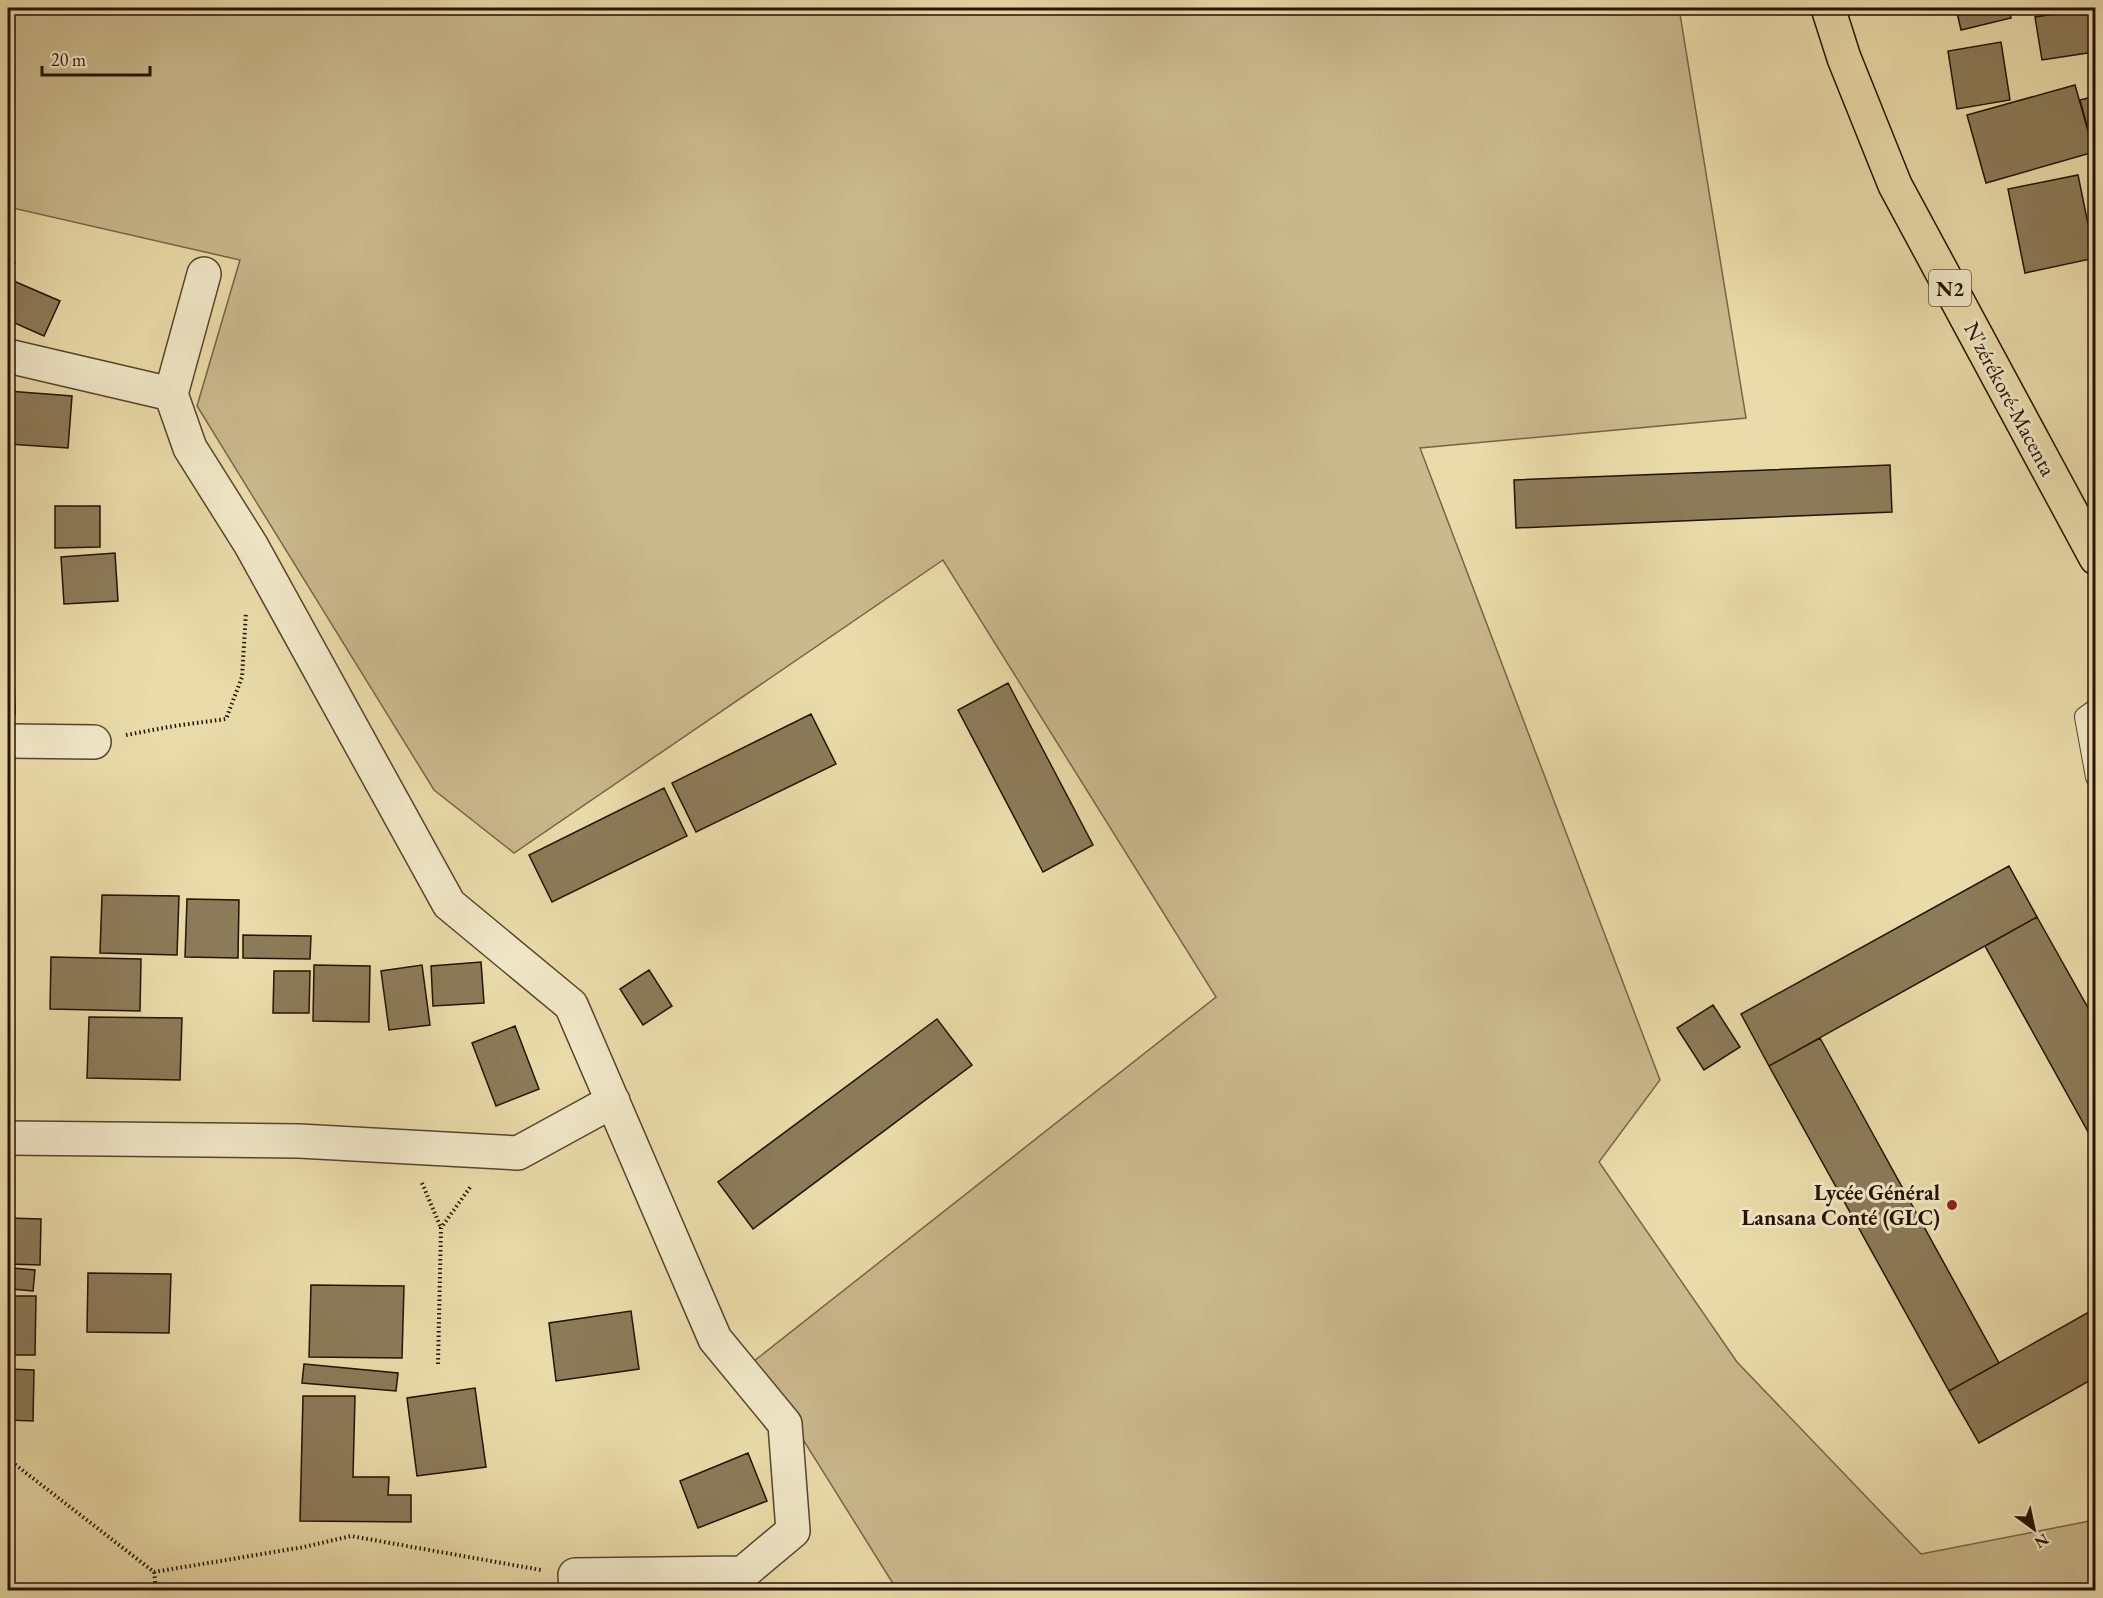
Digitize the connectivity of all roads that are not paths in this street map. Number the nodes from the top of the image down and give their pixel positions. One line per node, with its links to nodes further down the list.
1 (1828, 8): 5 (highway, N'zérékoré-Macenta / N2)
2 (204, 274): 4 (street)
3 (8, 356): 4 (street)
4 (171, 394): 10 (street)
5 (2094, 552)
6 (2096, 709): 9 (lane)
7 (8, 741): 8 (street)
8 (93, 742)
9 (2096, 777)
10 (613, 1101): 11 (street); 12 (street)
11 (8, 1138)
12 (575, 1583)

